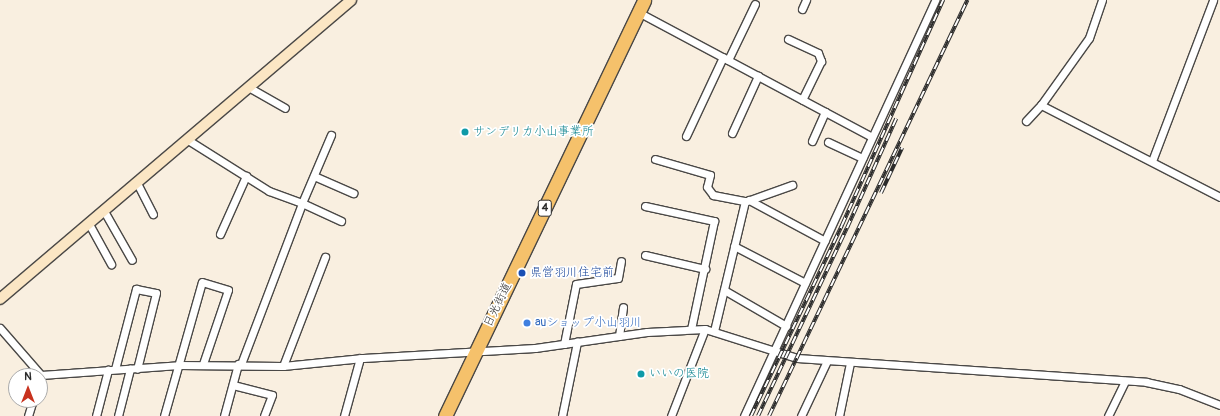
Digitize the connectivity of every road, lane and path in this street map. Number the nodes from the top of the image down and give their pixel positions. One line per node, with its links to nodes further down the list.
1 (352, 0): 12 (street)
2 (806, 0): 8 (street)
3 (935, 0): 21 (street)
4 (1102, 0): 14 (street)
5 (1213, 0): 27 (street)
6 (755, 4): 10 (street)
7 (641, 6): 10 (street); 62 (highway, 日光街道 / 4)
8 (802, 9)
9 (788, 39): 13 (street)
10 (726, 58): 11 (street); 20 (street)
11 (758, 76): 13 (street); 18 (street)
12 (250, 88): 15 (street); 22 (street)
13 (802, 100): 16 (street)
14 (1042, 105): 17 (street); 27 (street)
15 (285, 108)
16 (825, 112): 21 (street); 23 (street)
17 (1026, 121)
18 (732, 133)
19 (331, 135): 29 (street)
20 (686, 136)
21 (872, 137): 25 (street)
22 (188, 140): 28 (street); 30 (street)
23 (812, 141)
24 (828, 142): 25 (street)
25 (862, 158): 42 (street)
26 (655, 159): 34 (street)
27 (1152, 161): 33 (street)
28 (246, 176): 35 (street); 41 (street)
29 (314, 176): 32 (street); 35 (street)
30 (136, 183): 37 (street); 38 (street)
31 (792, 184): 34 (street)
32 (354, 193)
33 (1220, 197)
34 (747, 201): 42 (street); 43 (street)
35 (302, 202): 39 (street); 68 (street)
36 (645, 206): 49 (street)
37 (104, 210): 40 (street); 46 (street)
38 (153, 214)
39 (341, 220)
40 (89, 224): 48 (street); 52 (street)
41 (220, 234)
42 (825, 241): 50 (street)
43 (734, 246): 50 (street); 51 (street)
44 (644, 255): 49 (street)
45 (325, 256): 70 (street)
46 (132, 260)
47 (621, 262): 61 (street)
48 (111, 264)
49 (705, 269): 56 (street)
50 (805, 283): 54 (street)
51 (724, 290): 54 (street); 58 (street)
52 (0, 299)
53 (623, 307): 59 (street)
54 (786, 326): 63 (street)
55 (0, 328): 71 (street)
56 (690, 329): 57 (street); 59 (street)
57 (705, 329): 58 (street); 86 (street)
58 (714, 331): 63 (street)
59 (619, 336): 60 (street)
60 (576, 342): 61 (street); 85 (street)
61 (564, 344): 62 (street)
62 (476, 350): 64 (street); 84 (highway, 日光街道 / 4)
63 (774, 351): 65 (street); 87 (street)
64 (360, 358): 70 (street); 83 (street)
65 (827, 361): 66 (street); 88 (street)
66 (850, 362): 75 (street); 89 (street)
67 (203, 364): 68 (street); 69 (street); 69 (street)
68 (239, 364): 70 (street); 76 (street)
69 (179, 365): 72 (street); 80 (street)
70 (283, 366)
71 (33, 368)
72 (134, 369): 73 (street); 73 (street); 79 (street)
73 (111, 370): 74 (street); 78 (street)
74 (48, 375)
75 (1125, 381): 77 (street); 90 (street)
76 (233, 385): 81 (street); 82 (street)
77 (1220, 405)
78 (96, 416)
79 (118, 416)
80 (164, 416)
81 (224, 416)
82 (264, 416)
83 (344, 416)
84 (445, 416)
85 (562, 416)
86 (671, 416)
87 (744, 416)
88 (801, 416)
89 (839, 416)
90 (1108, 416)

